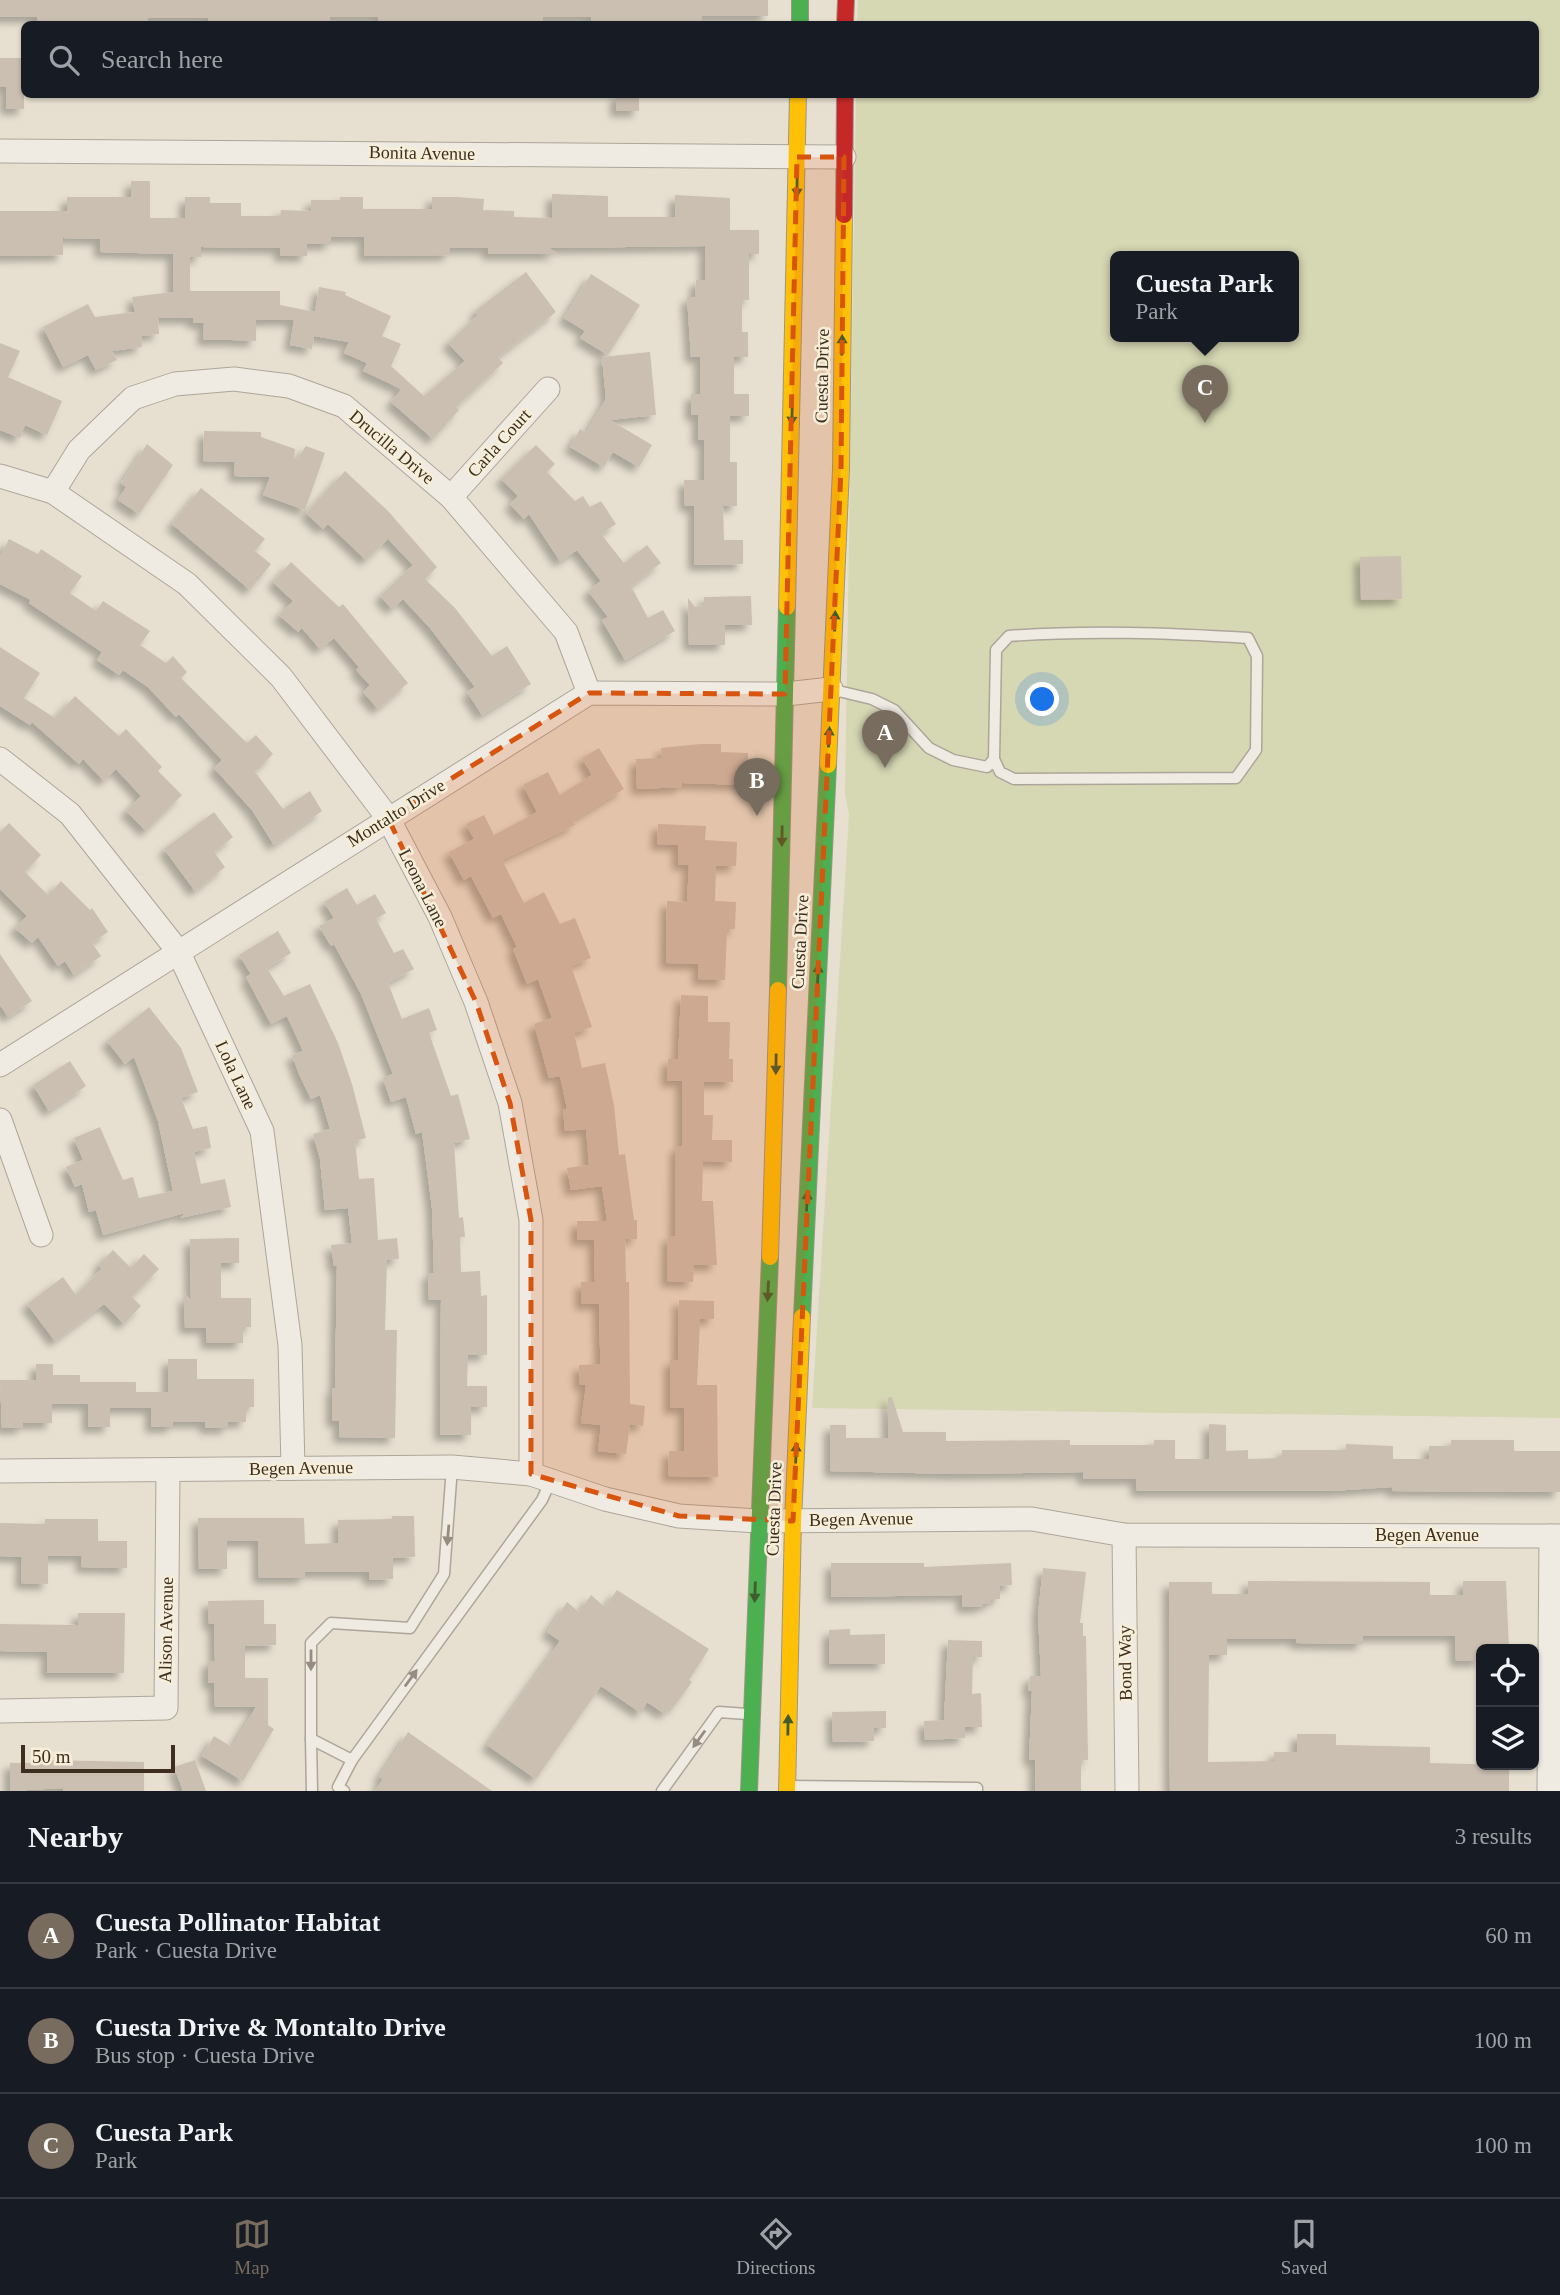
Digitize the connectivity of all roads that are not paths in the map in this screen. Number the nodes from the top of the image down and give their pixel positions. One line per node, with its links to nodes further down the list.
1 (800, 0): 3 (main road)
2 (846, 0): 4 (main road)
3 (800, 21)
4 (845, 21)
5 (798, 98): 8 (main road, Cuesta Drive)
6 (845, 98): 9 (main road, Cuesta Drive)
7 (0, 151): 8 (street, Bonita Avenue)
8 (797, 156): 9 (street, Bonita Avenue); 16 (main road, Cuesta Drive, one-way to 16)
9 (844, 156): 14 (main road, Cuesta Drive, one-way to 9)
10 (548, 389): 13 (street, Carla Court)
11 (0, 476): 12 (street, Leona Lane)
12 (53, 492): 13 (street, Drucilla Drive); 19 (street, Leona Lane)
13 (451, 497): 15 (street, Drucilla Drive)
14 (831, 689): 16 (street); 18 (lane); 30 (main road, Cuesta Drive, one-way to 14)
15 (589, 693): 16 (street); 19 (street, Montalto Drive)
16 (786, 694): 29 (main road, Cuesta Drive, one-way to 29)
17 (0, 759): 20 (street, Lola Lane)
18 (994, 759): 18 (lane)
19 (388, 818): 20 (street, Montalto Drive); 28 (street, Leona Lane)
20 (178, 951): 21 (street, Montalto Drive); 25 (street, Lola Lane)
21 (0, 1065)
22 (0, 1120): 23 (street)
23 (41, 1235)
24 (452, 1467): 25 (street, Begen Avenue); 28 (street, Begen Avenue); 35 (lane, one-way to 35)
25 (293, 1468): 26 (street, Begen Avenue)
26 (168, 1469): 27 (street, Begen Avenue); 33 (street, Alison Avenue)
27 (0, 1471)
28 (541, 1477): 29 (street, Begen Avenue); 36 (lane, one-way to 28)
29 (758, 1521): 30 (street, Begen Avenue); 34 (main road, Cuesta Drive, one-way to 34)
30 (793, 1521): 31 (street, Begen Avenue); 38 (main road, Cuesta Drive, one-way to 30)
31 (1124, 1535): 32 (street, Begen Avenue); 45 (street, Bond Way)
32 (1555, 1536): 46 (street)
33 (0, 1711)
34 (750, 1714): 42 (lane, one-way to 42); 43 (main road, Cuesta Drive)
35 (311, 1740): 36 (lane); 40 (lane)
36 (352, 1760): 37 (lane)
37 (341, 1789): 41 (lane)
38 (787, 1789): 39 (lane)
39 (933, 1789): 44 (lane)
40 (312, 1791)
41 (326, 1791)
42 (662, 1791)
43 (749, 1791)
44 (977, 1791)
45 (1127, 1791)
46 (1549, 1791)

